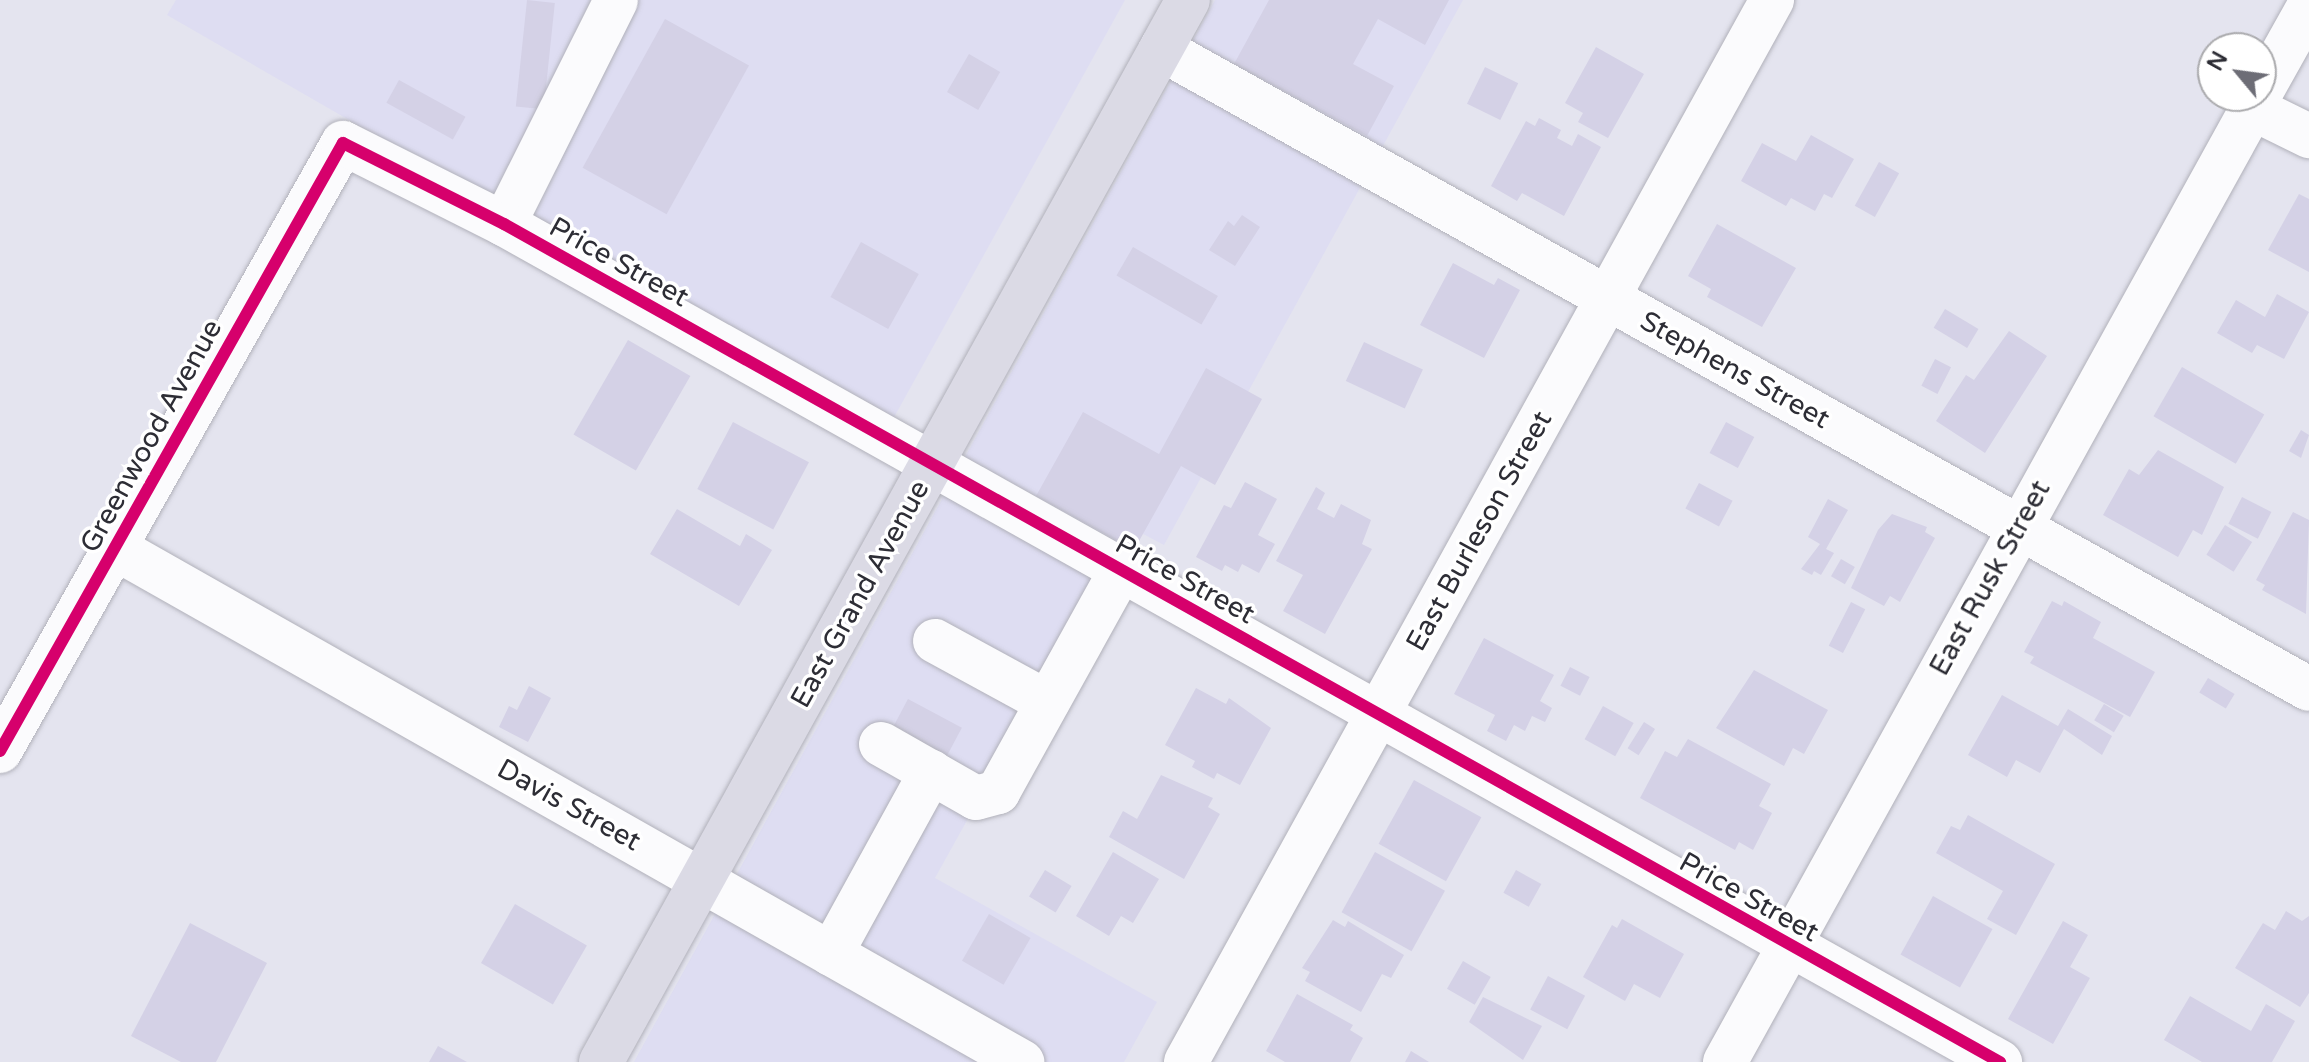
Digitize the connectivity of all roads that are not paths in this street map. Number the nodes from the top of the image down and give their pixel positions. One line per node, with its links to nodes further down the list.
1 (616, 0): 11 (street)
2 (1188, 0): 5 (highway, East Grand Avenue)
3 (1772, 0): 12 (street, East Burleson Street)
4 (2309, 6): 6 (street, East Rusk Street)
5 (1161, 49): 12 (street, Stephens Street); 13 (highway, East Grand Avenue)
6 (2277, 63)
7 (2250, 112): 14 (street, East Rusk Street)
8 (2275, 112): 9 (street)
9 (2309, 136)
10 (343, 143): 11 (street, Price Street); 15 (street, Greenwood Avenue)
11 (504, 224): 13 (street, Price Street)
12 (1609, 300): 14 (street, Stephens Street); 20 (street, East Burleson Street)
13 (931, 466): 16 (street, Price Street); 24 (highway, East Grand Avenue)
14 (2018, 528): 18 (street, Stephens Street); 25 (street, East Rusk Street)
15 (115, 548): 22 (street, Greenwood Avenue); 24 (street, Davis Street)
16 (1121, 570): 19 (street); 20 (street, Price Street)
17 (935, 641): 19 (street)
18 (2309, 689)
19 (1047, 702): 23 (street)
20 (1376, 713): 25 (street, Price Street); 29 (street, East Burleson Street)
21 (881, 744): 23 (street)
22 (0, 751)
23 (931, 772): 26 (street)
24 (702, 880): 26 (street, Davis Street); 27 (highway, East Grand Avenue)
25 (1787, 946): 30 (street, East Rusk Street); 31 (street, Price Street)
26 (831, 954): 28 (street, Davis Street)
27 (601, 1062)
28 (1022, 1062)
29 (1186, 1062)
30 (1725, 1062)
31 (2000, 1062)

